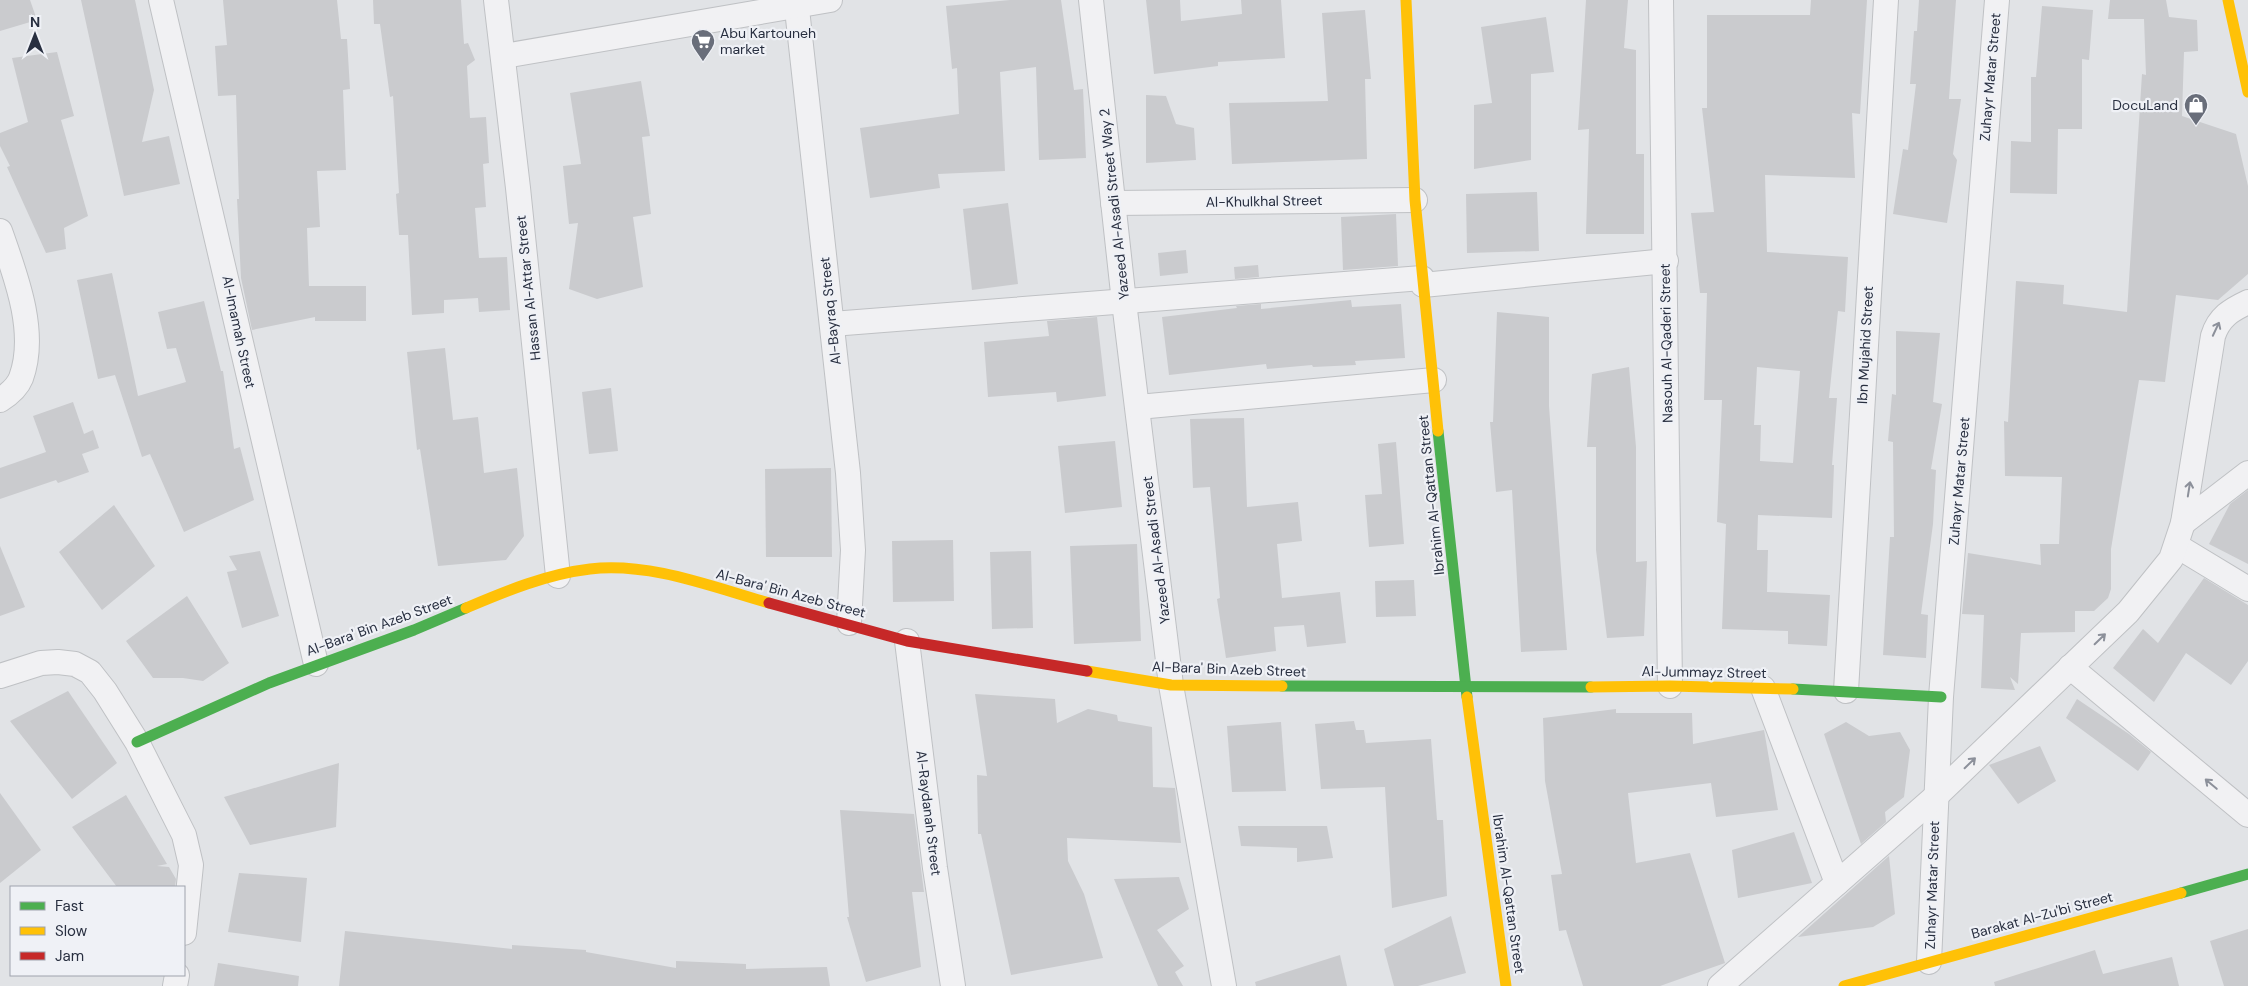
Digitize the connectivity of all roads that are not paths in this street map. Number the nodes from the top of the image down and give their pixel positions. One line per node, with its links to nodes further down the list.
1 (161, 0): 31 (street, Al-Imamah Street)
2 (496, 0): 11 (street, Hassan Al-Attar Street)
3 (830, 0): 10 (street)
4 (1091, 0): 14 (street, Yazeed Al-Asadi Street Way 2)
5 (1406, 0): 13 (street, Ibrahim Al-Qattan Street)
6 (1661, 0): 16 (street, Nasouh Al-Qaderi Street)
7 (1886, 0): 38 (street, Ibn Mujahid Street)
8 (1996, 0): 39 (street, Zuhayr Matar Street)
9 (2228, 0): 12 (street)
10 (796, 3): 11 (street); 20 (street, Al-Bayraq Street)
11 (504, 56): 27 (street, Hassan Al-Attar Street)
12 (2248, 92)
13 (1415, 200): 14 (street, Al-Khulkhal Street); 17 (street, Ibrahim Al-Qattan Street)
14 (1113, 203): 18 (street, Yazeed Al-Asadi Street Way 2)
15 (0, 231): 22 (street)
16 (1666, 260): 17 (street); 35 (street, Nasouh Al-Qaderi Street)
17 (1423, 281): 18 (street); 21 (street, Ibrahim Al-Qattan Street)
18 (1124, 302): 20 (street); 23 (street, Yazeed Al-Asadi Street Way 2)
19 (2248, 302): 25 (street, one-way to 19)
20 (832, 324): 29 (street, Al-Bayraq Street)
21 (1434, 380): 23 (street); 36 (street, Ibrahim Al-Qattan Street)
22 (0, 400)
23 (1138, 407): 34 (street, Yazeed Al-Asadi Street)
24 (2248, 473): 25 (street)
25 (2183, 524): 26 (street)
26 (2177, 546): 28 (street); 32 (street, one-way to 26)
27 (558, 576): 29 (street, Al-Bara' Bin Azeb Street); 31 (street, Al-Bara' Bin Azeb Street)
28 (2248, 589)
29 (849, 623): 30 (street, Al-Bara' Bin Azeb Street)
30 (907, 640): 34 (street, Al-Bara' Bin Azeb Street); 47 (street, Al-Raydanah Street)
31 (316, 664): 40 (street, Al-Bara' Bin Azeb Street)
32 (2070, 668): 41 (street, one-way to 32); 42 (street, one-way to 32)
33 (0, 676): 40 (street)
34 (1171, 685): 36 (street, Al-Bara' Bin Azeb Street); 48 (street, Yazeed Al-Asadi Street)
35 (1670, 686): 36 (street, Al-Jummayz Street); 37 (street, Al-Jummayz Street)
36 (1466, 688): 49 (street, Ibrahim Al-Qattan Street)
37 (1763, 688): 38 (street, Al-Jummayz Street); 44 (street)
38 (1846, 691): 39 (street, Al-Jummayz Street)
39 (1941, 697): 41 (street, Zuhayr Matar Street)
40 (137, 742): 45 (street)
41 (1935, 797): 44 (street); 46 (street, Zuhayr Matar Street)
42 (2248, 815)
43 (2248, 874): 46 (street, Barakat Al-Zu'bi Street)
44 (1837, 883): 50 (street)
45 (185, 925)
46 (1928, 962): 51 (street, Barakat Al-Zu'bi Street)
47 (953, 986)
48 (1224, 986)
49 (1506, 986)
50 (1720, 986)
51 (1844, 986)

